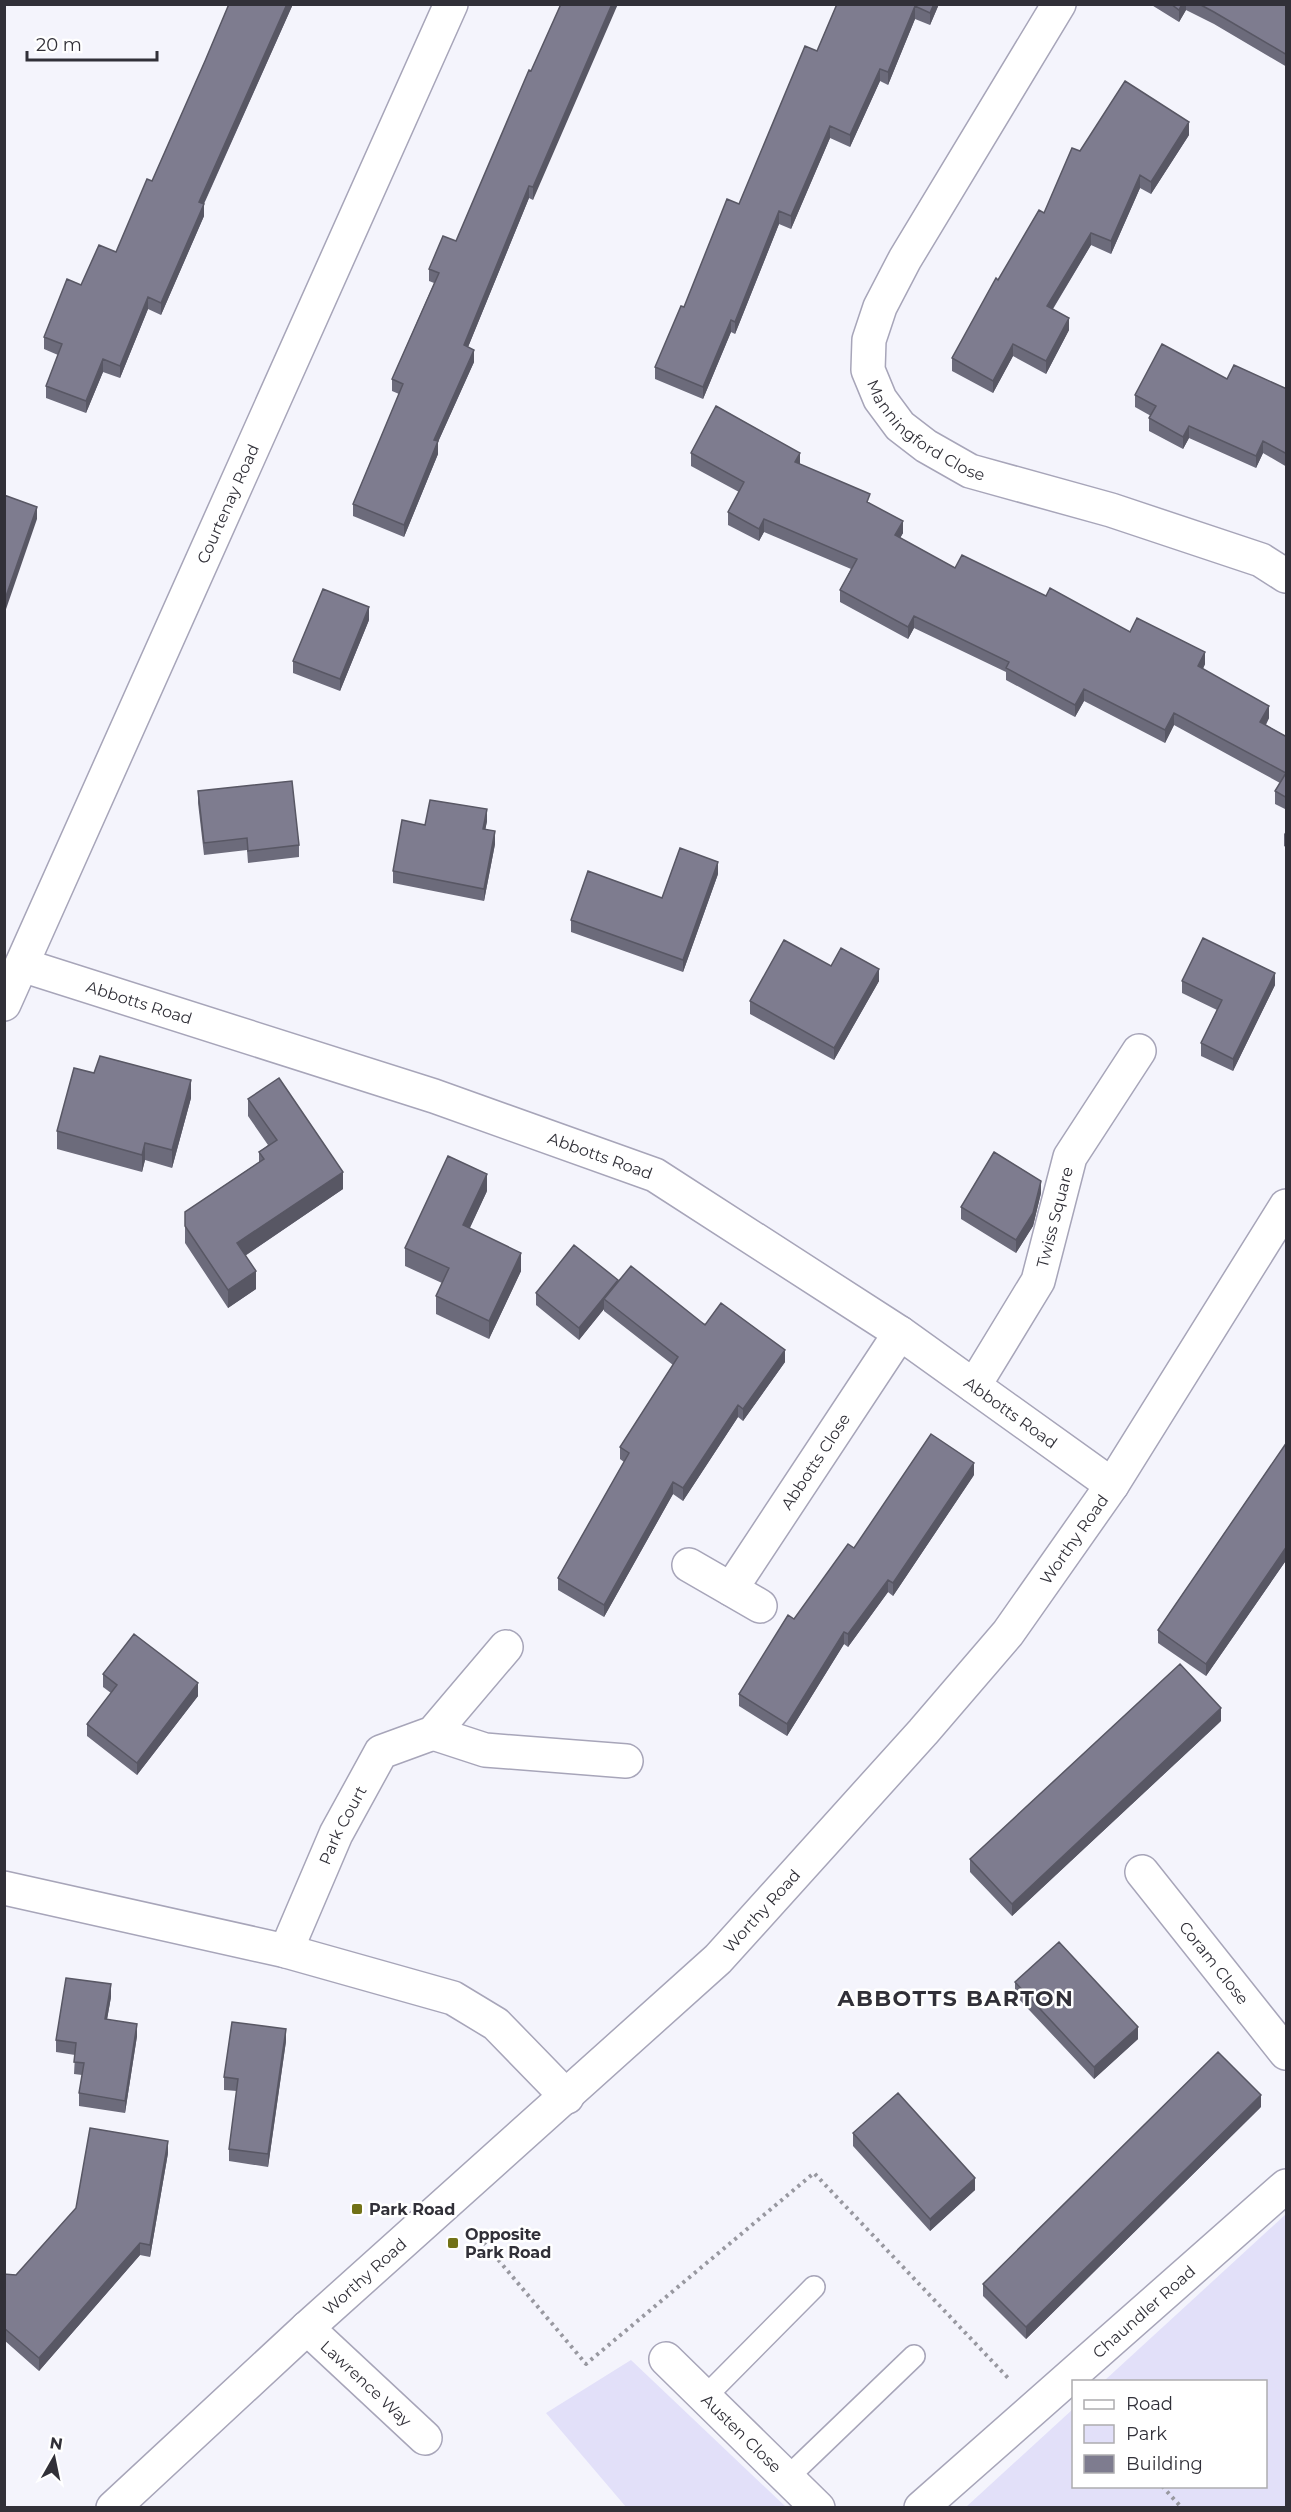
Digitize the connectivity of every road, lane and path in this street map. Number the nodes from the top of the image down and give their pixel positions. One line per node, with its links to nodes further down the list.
1 (451, 4): 4 (street, Courtenay Road)
2 (1059, 4): 3 (street, Manningford Close)
3 (1287, 576)
4 (22, 965): 5 (street, Courtenay Road); 8 (street, Abbotts Road)
5 (4, 1004)
6 (1139, 1051): 9 (street, Twiss Square)
7 (1287, 1206): 10 (street, Worthy Road)
8 (900, 1333): 9 (street, Abbotts Road); 12 (street, Abbotts Close)
9 (974, 1386): 10 (street, Abbotts Road)
10 (1112, 1485): 21 (street, Worthy Road)
11 (689, 1565): 12 (street)
12 (731, 1589): 13 (street)
13 (760, 1606)
14 (506, 1647): 15 (street, Park Court)
15 (433, 1733): 16 (street); 19 (street, Park Court)
16 (626, 1761)
17 (1142, 1872): 20 (street, Coram Close)
18 (6, 1895): 19 (street)
19 (286, 1951): 21 (street)
20 (1287, 2053)
21 (567, 2097): 25 (street, Worthy Road)
22 (1287, 2186): 35 (street, Chaundler Road)
23 (473, 2230): 28 (path)
24 (814, 2287): 29 (lane)
25 (307, 2328): 30 (street, Lawrence Way); 33 (street, Worthy Road)
26 (914, 2356): 31 (lane)
27 (666, 2359): 29 (street, Austen Close)
28 (1015, 2385)
29 (705, 2397): 31 (street, Austen Close)
30 (425, 2438)
31 (788, 2477): 34 (street, Austen Close)
32 (1163, 2488): 36 (path)
33 (113, 2508)
34 (818, 2508)
35 (921, 2508)
36 (1182, 2508)

